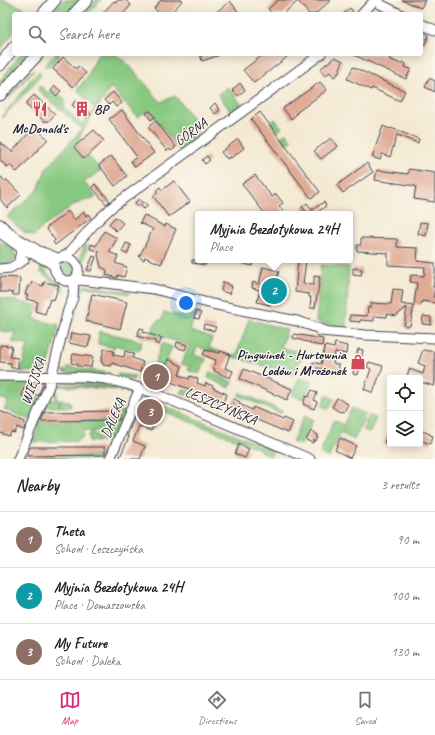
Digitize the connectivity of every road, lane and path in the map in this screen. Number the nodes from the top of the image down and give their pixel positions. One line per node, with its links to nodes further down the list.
1 (55, 0): 4 (main road)
2 (87, 0): 5 (main road)
3 (375, 0): 6 (street); 7 (street)
4 (45, 12)
5 (76, 12)
6 (364, 12)
7 (396, 12)
8 (423, 25): 9 (street)
9 (435, 30)
10 (12, 50): 13 (main road)
11 (36, 56): 14 (main road)
12 (318, 56): 17 (street, GÓRNA)
13 (0, 65)
14 (0, 95)
15 (0, 224): 19 (street)
16 (0, 234): 18 (street)
17 (83, 238): 20 (street, GÓRNA); 21 (street, GÓRNA)
18 (24, 251): 19 (street); 22 (street)
19 (36, 252): 20 (street); 22 (street); 23 (street)
20 (61, 257): 21 (street); 23 (street)
21 (74, 261): 25 (street)
22 (19, 262): 24 (street)
23 (54, 266): 26 (street)
24 (0, 269)
25 (78, 271): 26 (street); 27 (street)
26 (69, 280): 27 (street); 32 (street, WIEJSKA)
27 (107, 283): 29 (street)
28 (435, 333): 29 (street)
29 (392, 336): 30 (street)
30 (435, 338)
31 (0, 376): 32 (street, LESZCZYŃSKA)
32 (51, 377): 33 (street, LESZCZYŃSKA); 34 (street, WIEJSKA)
33 (140, 388): 35 (street, DALEKA); 36 (street, LESZCZYŃSKA)
34 (18, 459)
35 (110, 459)
36 (310, 459)

